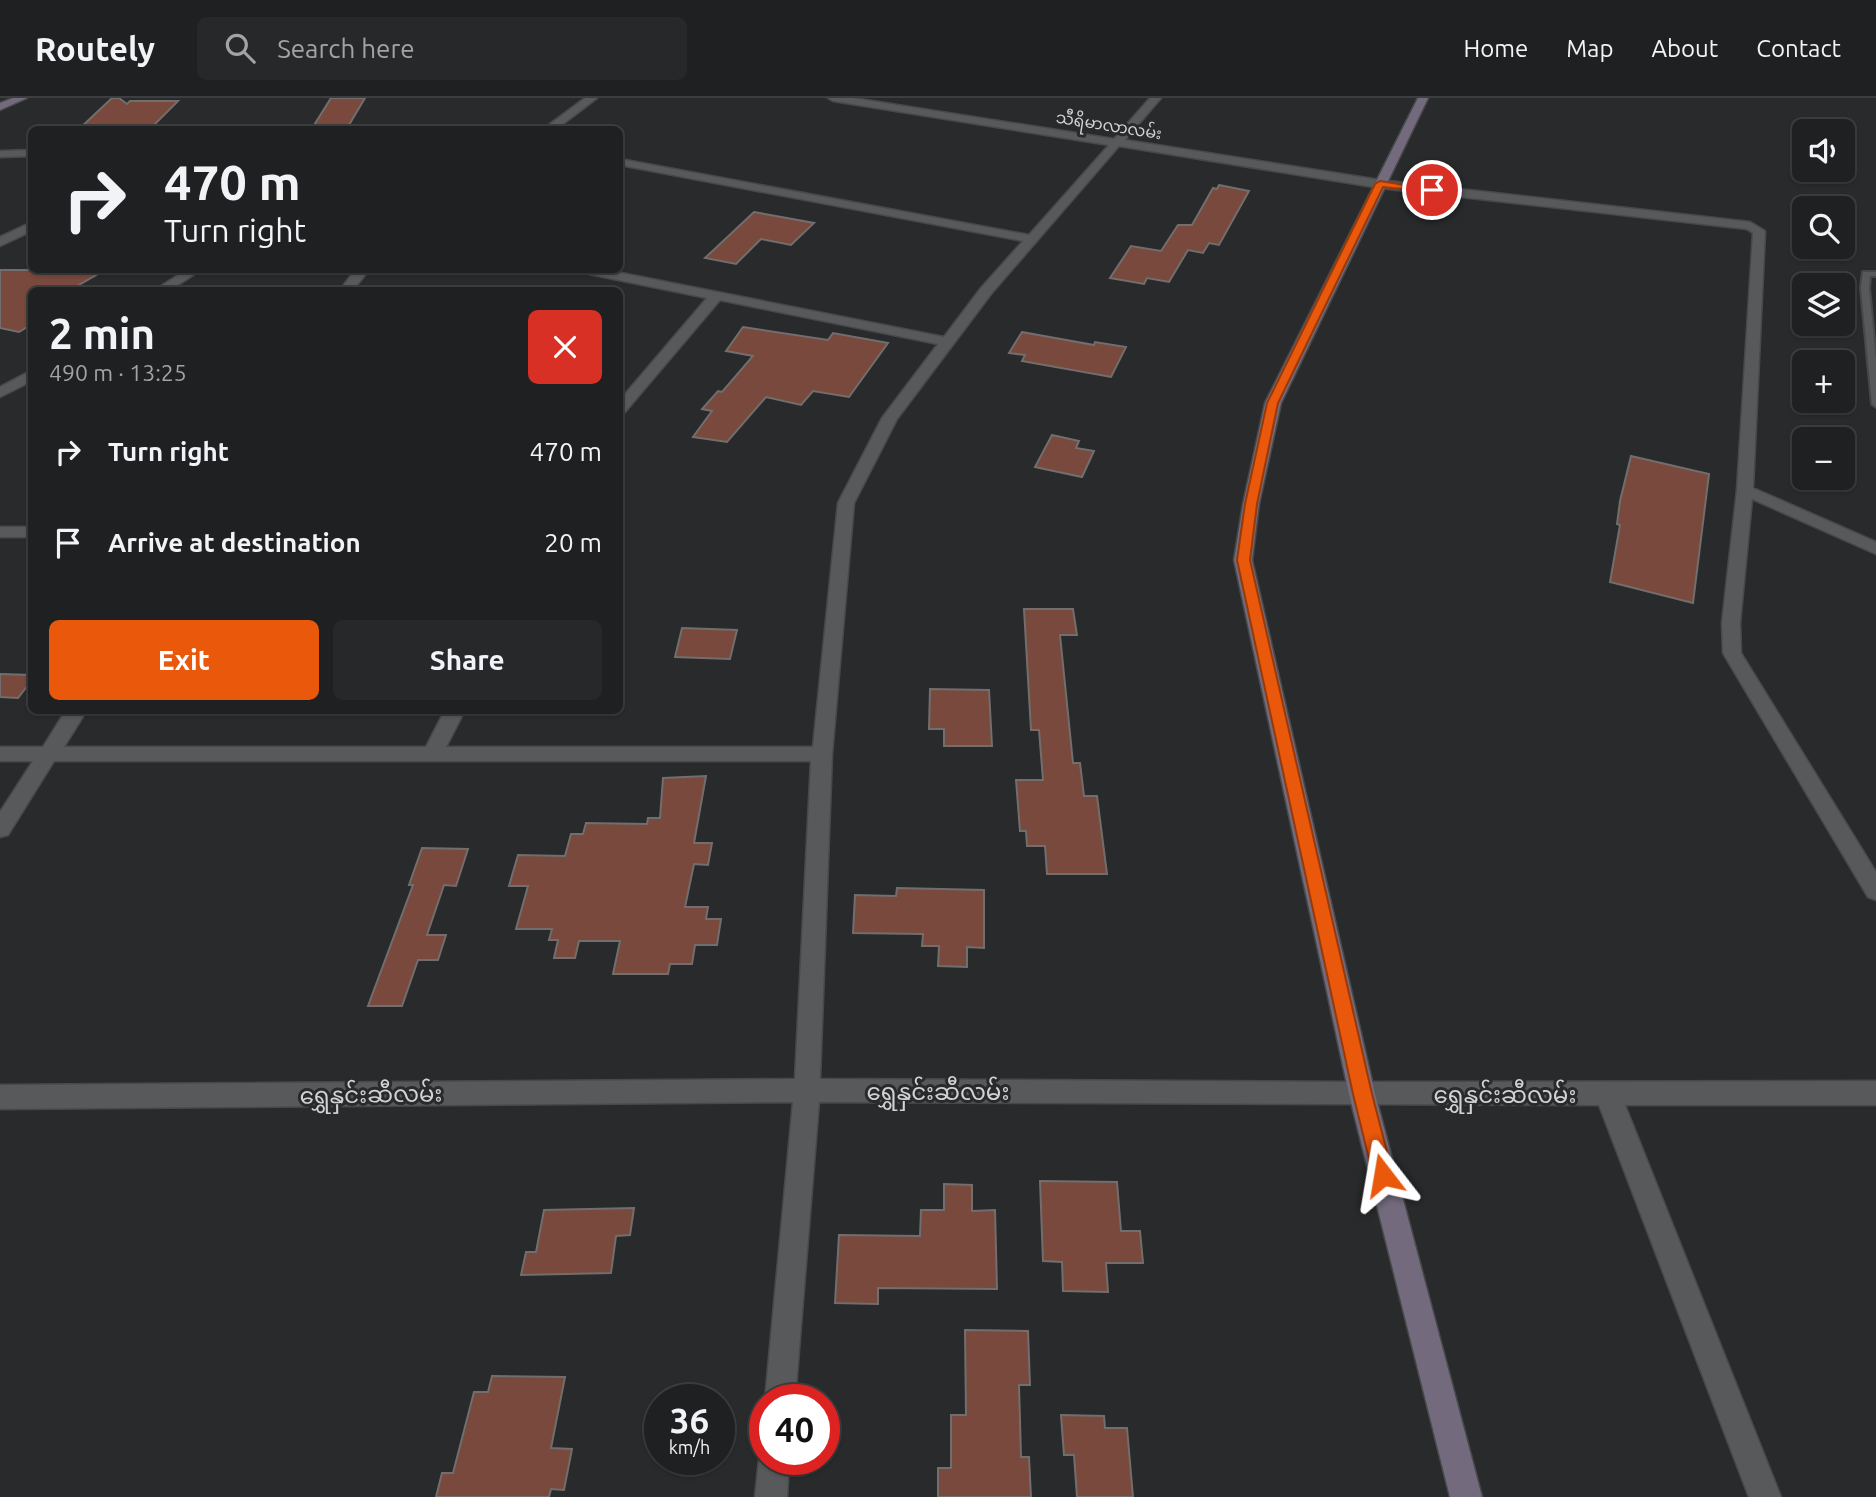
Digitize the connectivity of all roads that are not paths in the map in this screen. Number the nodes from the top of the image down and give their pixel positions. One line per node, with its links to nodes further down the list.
1 (22, 98): 6 (street)
2 (592, 98): 7 (street)
3 (834, 98): 8 (street, သီရိမာလာလမ်း)
4 (1156, 98): 8 (street)
5 (1423, 98): 12 (street)
6 (0, 107)
7 (553, 126)
8 (1119, 142): 12 (street, သီရိမာလာလမ်း); 14 (street)
9 (28, 153): 10 (street)
10 (0, 154)
11 (623, 163): 14 (street)
12 (1380, 184): 29 (street, သီရိမာလာလမ်း); 44 (street)
13 (28, 228): 15 (street)
14 (1031, 239): 23 (street)
15 (0, 243)
16 (189, 273): 20 (street)
17 (360, 273): 21 (street)
18 (604, 273): 22 (street)
19 (1876, 274): 24 (lane)
20 (167, 287)
21 (348, 287)
22 (717, 295): 23 (street); 28 (street)
23 (948, 342): 38 (street)
24 (1872, 346): 27 (lane)
25 (28, 376): 26 (street)
26 (0, 393)
27 (1876, 404)
28 (623, 405)
29 (1745, 490): 32 (street); 40 (street)
30 (0, 532): 31 (street)
31 (28, 532)
32 (1876, 548)
33 (75, 714): 36 (street)
34 (453, 714): 37 (street)
35 (0, 754): 36 (street)
36 (50, 754): 37 (street); 39 (street)
37 (432, 754): 38 (street)
38 (822, 754): 41 (street)
39 (0, 829)
40 (1876, 891)
41 (807, 1090): 44 (street, ရွှေနှင်းဆီလမ်း); 45 (street, ရွှေနှင်းဆီလမ်း); 46 (street)
42 (1607, 1093): 43 (street, ရွှေနှင်းဆီလမ်း); 44 (street, ရွှေနှင်းဆီလမ်း); 50 (street)
43 (1876, 1093)
44 (1362, 1094): 49 (street)
45 (0, 1097)
46 (781, 1384)
47 (773, 1475): 48 (street)
48 (771, 1497)
49 (1466, 1497)
50 (1765, 1497)

